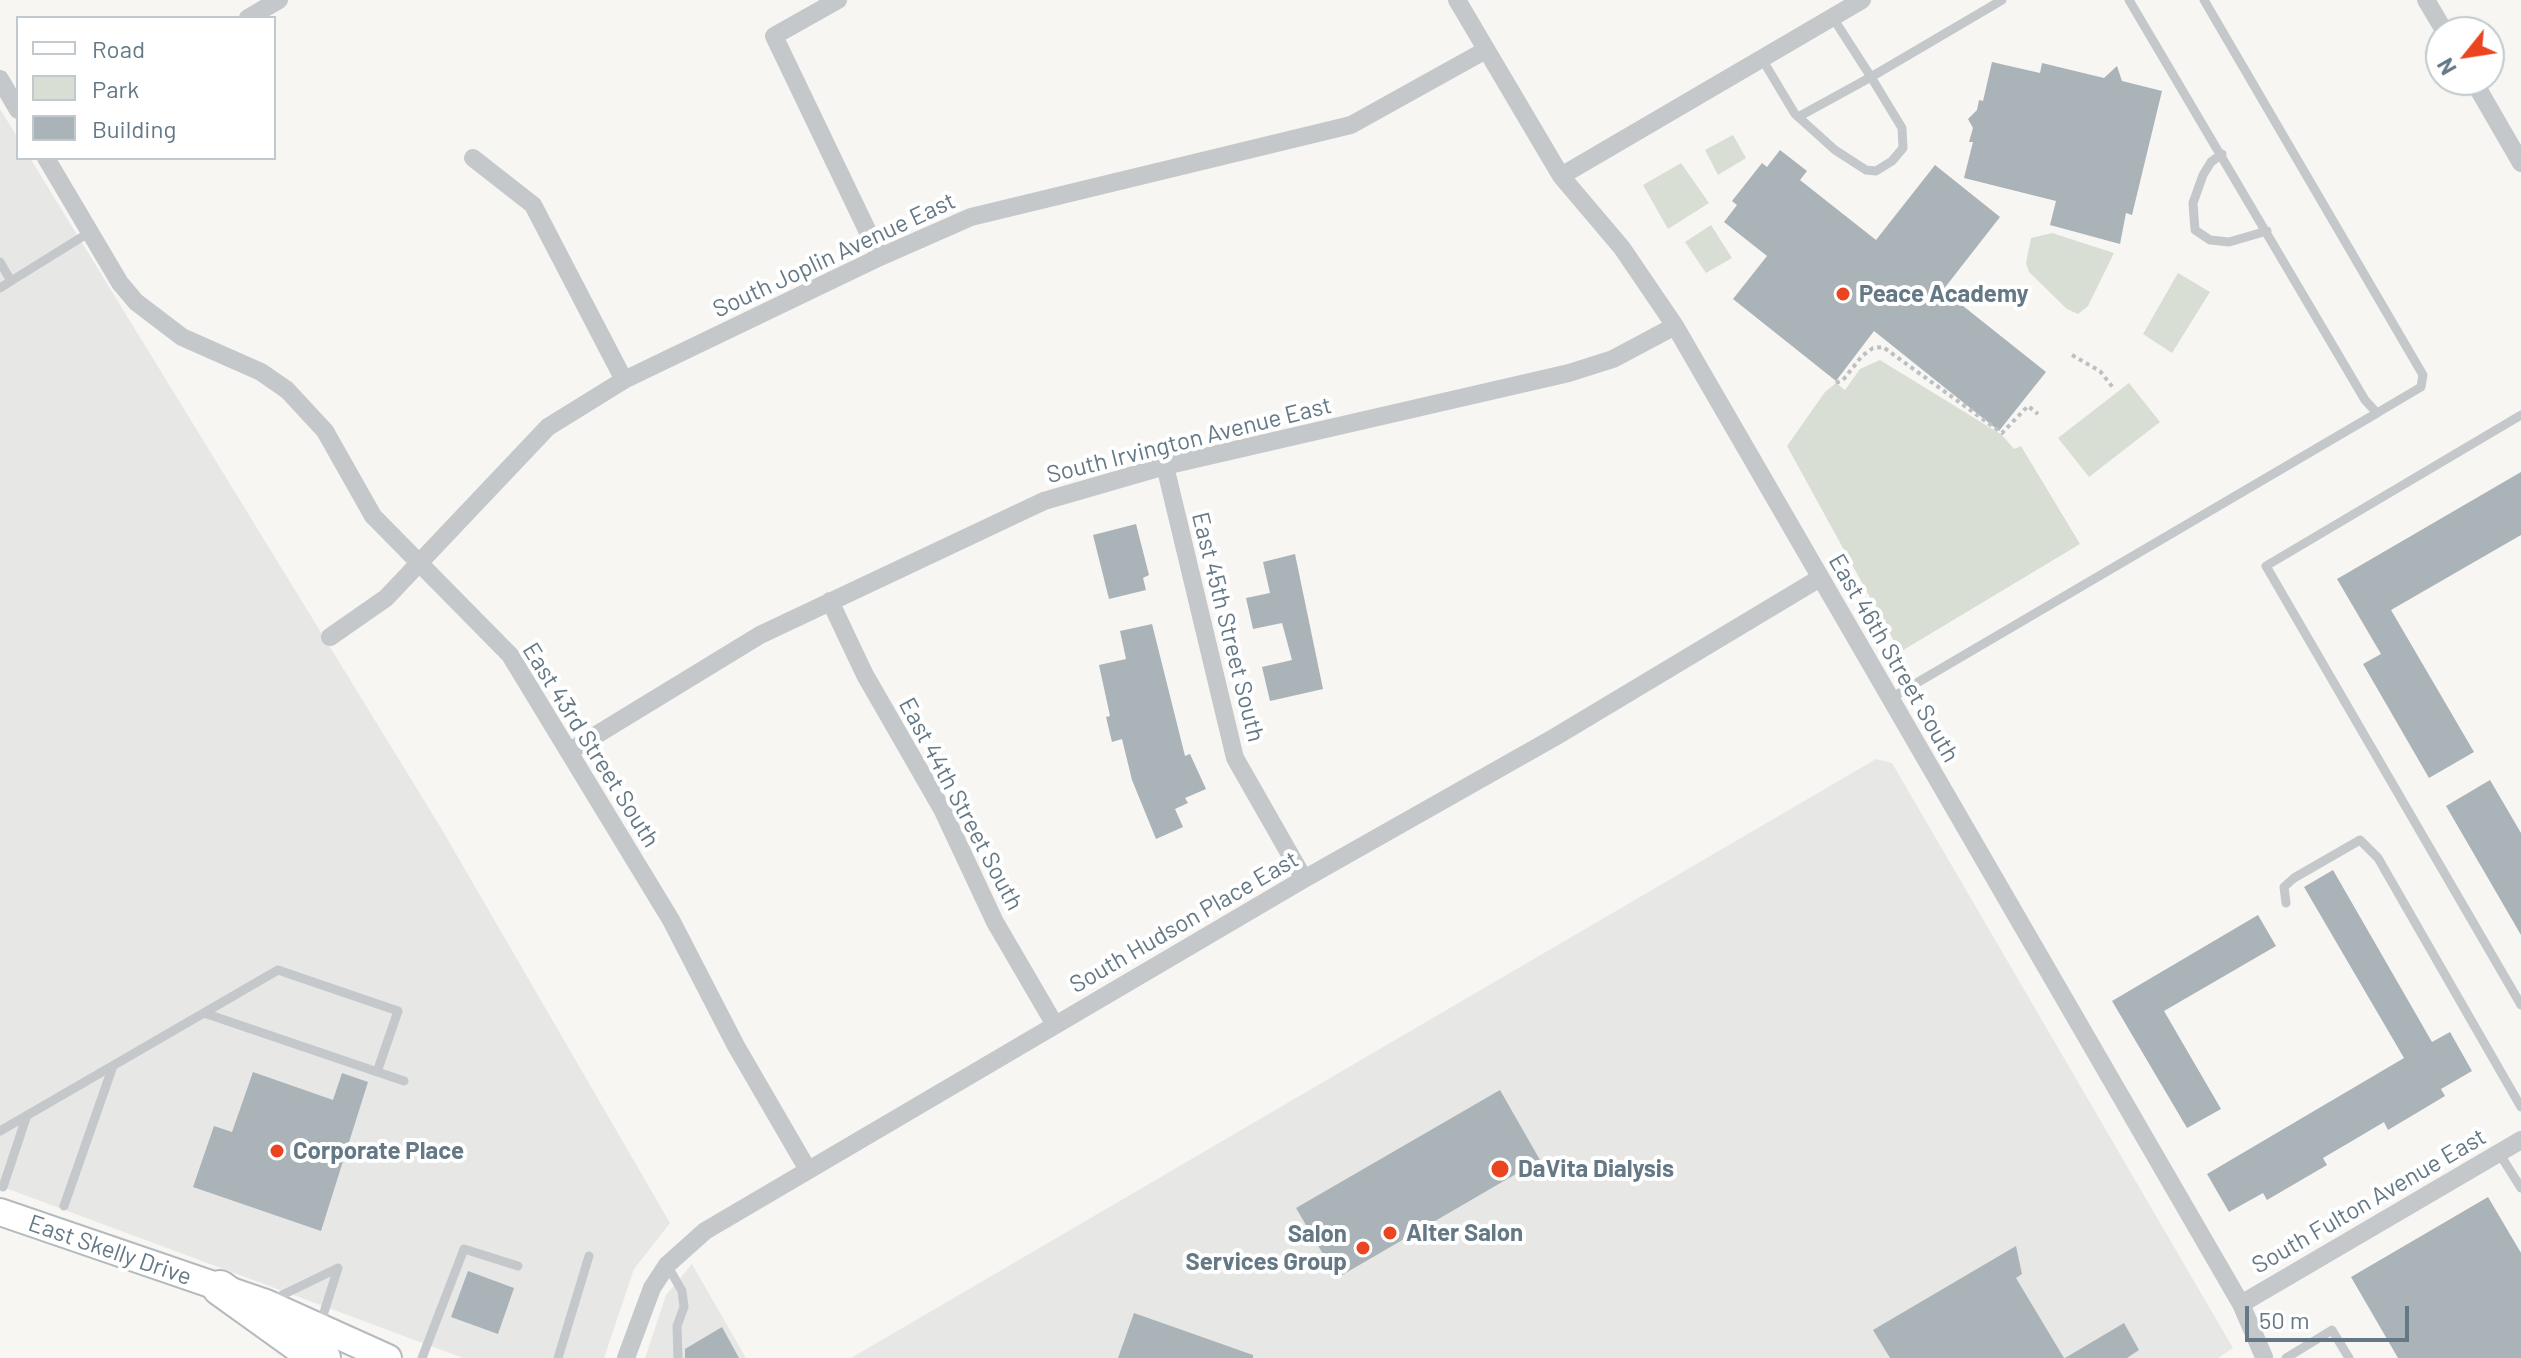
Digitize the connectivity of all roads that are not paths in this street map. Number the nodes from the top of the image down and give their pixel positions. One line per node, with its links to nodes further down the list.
1 (279, 0): 9 (street)
2 (838, 0): 24 (street)
3 (1457, 0): 10 (street, East 46th Street South)
4 (1862, 0): 8 (street)
5 (2002, 0): 12 (lane)
6 (2129, 0): 17 (lane)
7 (2204, 0): 30 (lane)
8 (1836, 10): 11 (street); 12 (lane)
9 (251, 16)
10 (1486, 50): 21 (street, East 46th Street South); 24 (street, South Joplin Avenue East)
11 (1762, 59): 16 (lane); 21 (street)
12 (1871, 77): 16 (lane); 16 (lane)
13 (0, 79): 15 (street)
14 (2482, 96): 20 (street)
15 (16, 107)
16 (1798, 117)
17 (2222, 154): 22 (lane); 22 (lane)
18 (473, 158): 29 (street)
19 (47, 160): 23 (street, East 43rd Street South)
20 (2520, 161)
21 (1561, 176): 28 (street, East 46th Street South)
22 (2267, 231): 30 (lane)
23 (90, 232): 26 (lane); 33 (street, East 43rd Street South)
24 (880, 257): 29 (street, South Joplin Avenue East)
25 (0, 262): 26 (lane)
26 (11, 281): 27 (lane)
27 (0, 288)
28 (1675, 326): 32 (street, South Irvington Avenue East); 34 (street, East 46th Street South)
29 (624, 380): 33 (street, South Joplin Avenue East)
30 (2377, 413): 37 (lane)
31 (2521, 415): 41 (lane)
32 (1165, 466): 35 (street, South Irvington Avenue East); 39 (street, East 45th Street South)
33 (418, 564): 36 (street, South Joplin Avenue East); 38 (street, East 43rd Street South)
34 (1820, 578): 37 (street, East 46th Street South); 39 (street, South Hudson Place East)
35 (830, 601): 38 (street, South Irvington Avenue East); 43 (street, East 44th Street South)
36 (330, 637)
37 (1891, 698): 61 (street, East 46th Street South)
38 (570, 751): 52 (street, East 43rd Street South)
39 (1304, 879): 43 (street, South Hudson Place East)
40 (2286, 903): 47 (lane)
41 (2521, 1005)
42 (204, 1013): 44 (lane); 45 (lane); 45 (lane)
43 (1055, 1025): 52 (street, South Hudson Place East)
44 (113, 1066): 48 (lane); 55 (lane)
45 (377, 1072): 46 (lane)
46 (404, 1081)
47 (2521, 1107)
48 (26, 1118): 49 (lane); 54 (lane)
49 (0, 1131)
50 (2521, 1140): 51 (street, South Fulton Avenue East)
51 (2499, 1153): 53 (lane); 61 (street, South Fulton Avenue East)
52 (808, 1170): 57 (street, South Hudson Place East)
53 (2521, 1188)
54 (1, 1199): 59 (main road, East Skelly Drive)
55 (64, 1206)
56 (589, 1256): 65 (lane)
57 (667, 1265): 66 (street, South Hudson Place East); 67 (lane)
58 (518, 1266): 64 (lane)
59 (220, 1288): 60 (main road, East Skelly Drive); 62 (highway)
60 (266, 1303): 62 (main road, East Skelly Drive); 62 (lane)
61 (2241, 1304): 68 (street, East 46th Street South)
62 (322, 1342): 63 (main road, East Skelly Drive)
63 (388, 1358)
64 (422, 1358)
65 (558, 1358)
66 (626, 1358)
67 (678, 1358)
68 (2263, 1358): 69 (street, East 46th Street South)
69 (2274, 1358)
70 (2286, 1358): 71 (lane)
71 (2349, 1358)

